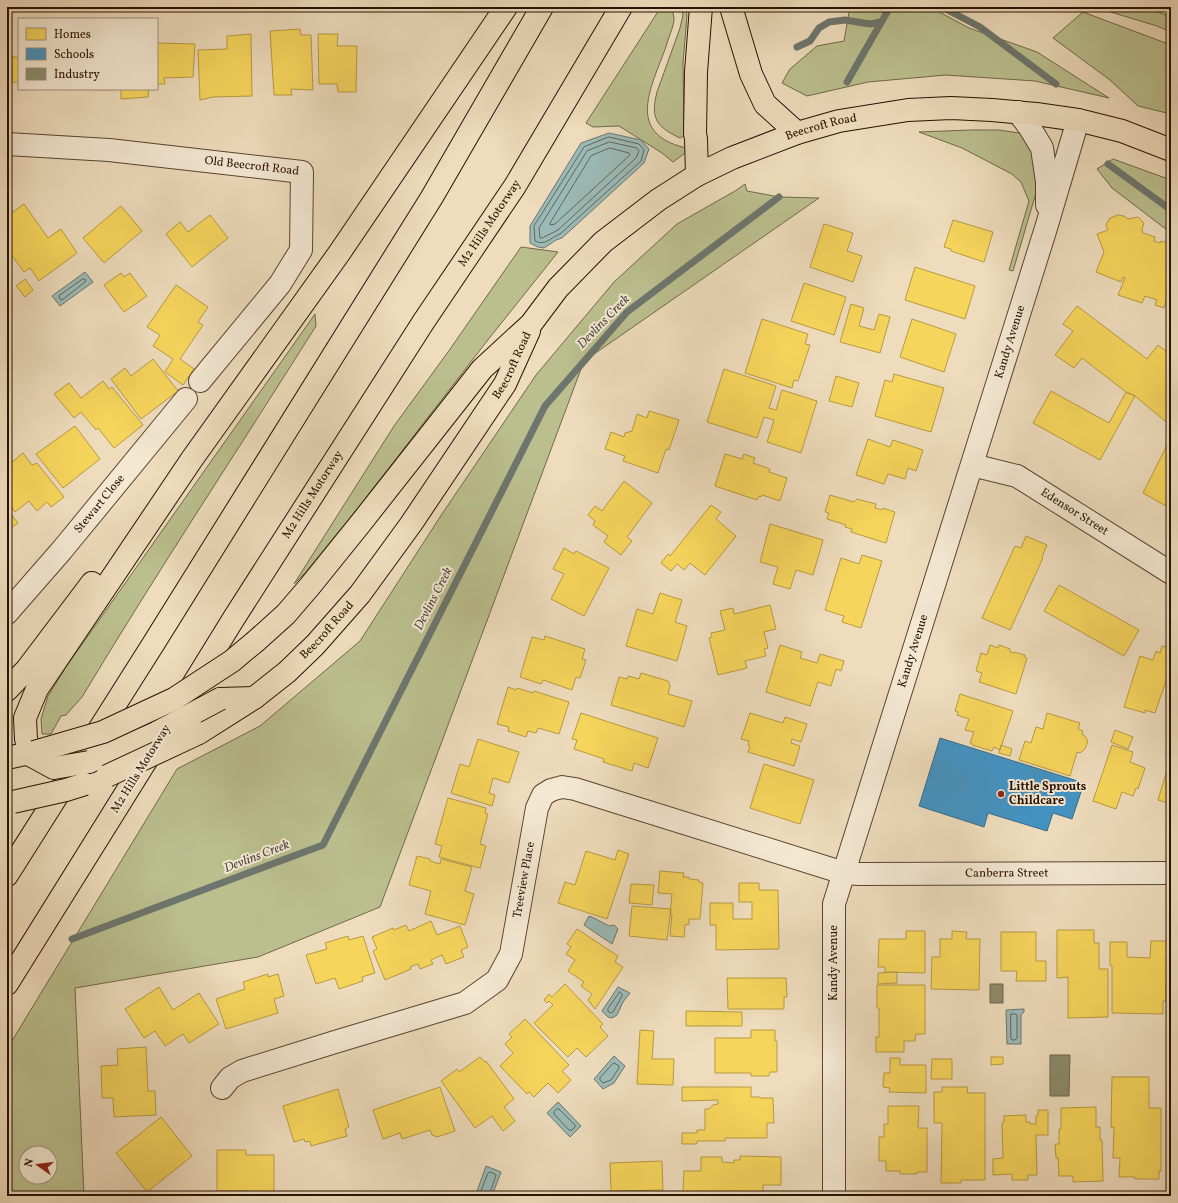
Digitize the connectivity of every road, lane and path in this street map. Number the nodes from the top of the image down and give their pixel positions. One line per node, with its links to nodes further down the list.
1 (506, 7): 16 (main road)
2 (542, 7): 27 (main road)
3 (621, 7): 28 (main road, M2 Hills Motorway)
4 (701, 7): 11 (main road)
5 (731, 7): 8 (main road)
6 (1018, 112): 7 (main road, Beecroft Road); 8 (main road, Beecroft Road); 12 (street)
7 (1078, 120): 10 (main road, Beecroft Road); 12 (street, Kandy Avenue)
8 (797, 133): 11 (main road, Beecroft Road)
9 (7, 144): 14 (street, Old Beecroft Road)
10 (1171, 150)
11 (697, 175): 13 (main road, Beecroft Road)
12 (1046, 228): 17 (street, Kandy Avenue)
13 (531, 324): 21 (main road, Beecroft Road); 22 (main road, Beecroft Road, bridge)
14 (200, 381)
15 (186, 399): 19 (street, Stewart Close)
16 (192, 459): 20 (main road); 22 (main road)
17 (972, 465): 18 (street, Edensor Street); 25 (street, Kandy Avenue)
18 (1171, 573)
19 (9, 607)
20 (7, 690)
21 (254, 698): 22 (main road, bridge); 24 (main road, Beecroft Road, bridge)
22 (32, 754): 23 (main road, Beecroft Road)
23 (7, 758)
24 (10, 802)
25 (844, 873): 26 (street, Canberra Street); 29 (street, Treeview Place); 30 (street, Kandy Avenue)
26 (1171, 873)
27 (7, 875)
28 (7, 984)
29 (222, 1088)
30 (834, 1196)

